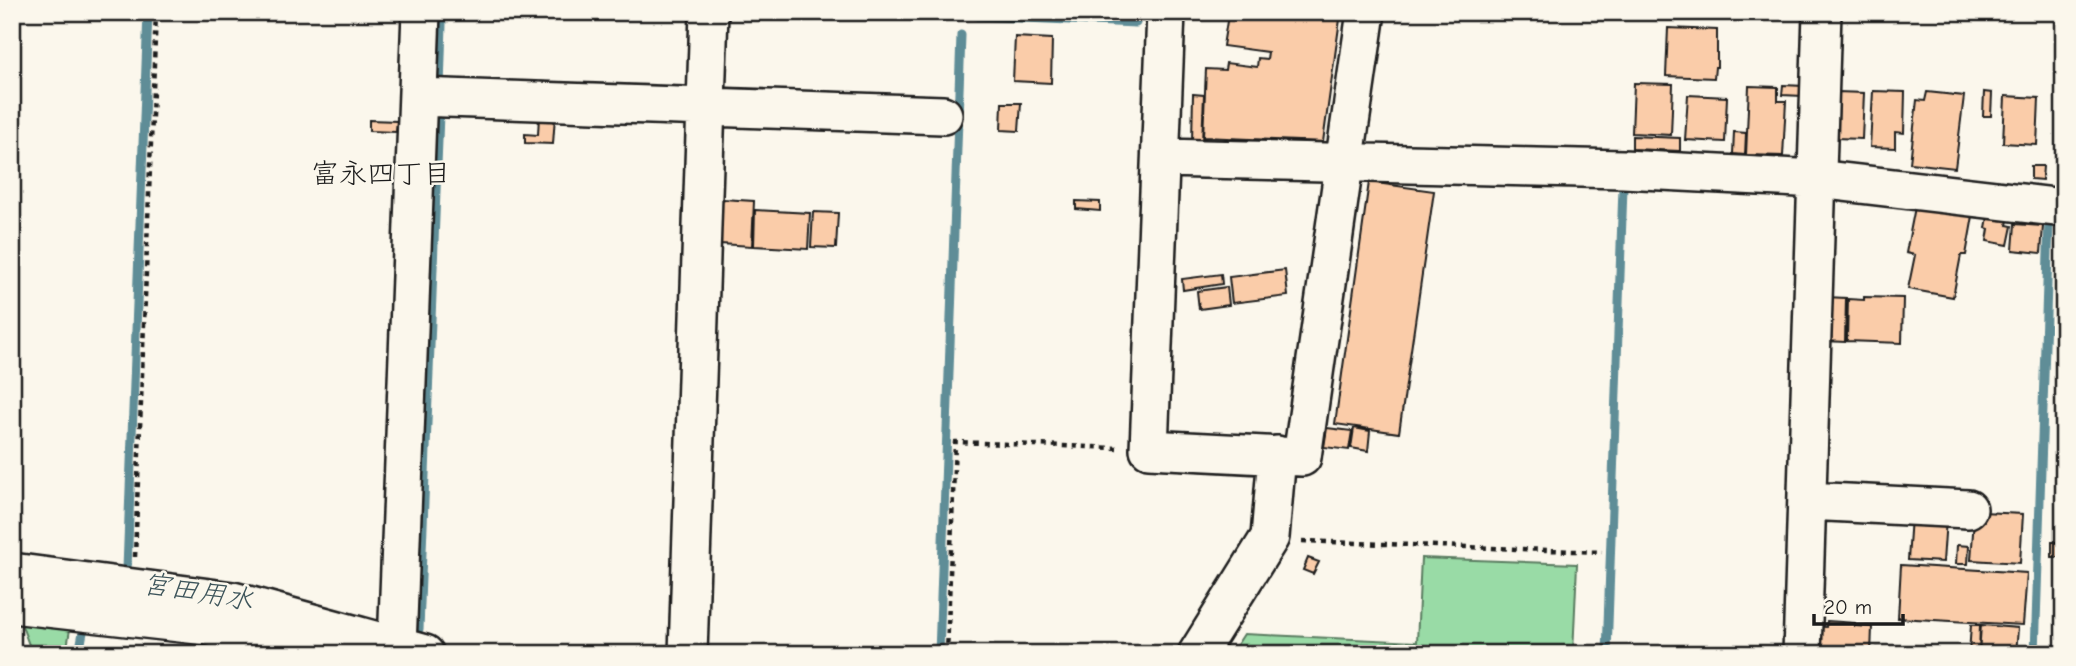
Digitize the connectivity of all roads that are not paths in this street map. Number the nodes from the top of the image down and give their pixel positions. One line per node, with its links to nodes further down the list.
1 (421, 12): 6 (street)
2 (709, 12): 7 (street)
3 (1166, 12): 9 (street)
4 (1366, 12): 10 (street)
5 (1822, 12): 11 (street)
6 (418, 97): 7 (street); 20 (street)
7 (706, 107): 8 (street); 21 (street)
8 (943, 115)
9 (1161, 158): 10 (street); 13 (street)
10 (1344, 163): 11 (street); 13 (street)
11 (1817, 179): 12 (street); 14 (street)
12 (2064, 208)
13 (1290, 456): 16 (street)
14 (1807, 501): 15 (street); 24 (street)
15 (1968, 509)
16 (1280, 539): 22 (street); 23 (street)
17 (12, 572): 20 (street)
18 (12, 604): 19 (street)
19 (298, 651)
20 (411, 651)
21 (688, 654)
22 (1197, 654)
23 (1221, 654)
24 (1802, 654)

